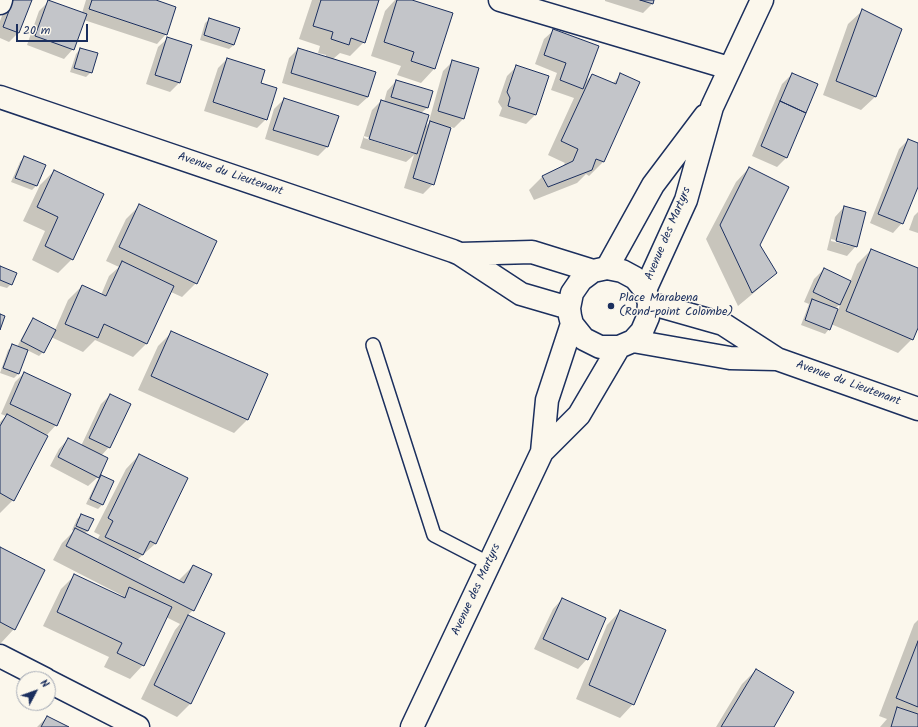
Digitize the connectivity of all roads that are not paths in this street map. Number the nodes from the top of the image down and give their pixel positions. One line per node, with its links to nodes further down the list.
1 (1, 0): 4 (main road)
2 (500, 0): 5 (main road)
3 (762, 0): 5 (main road, Avenue des Martyrs)
4 (0, 3)
5 (729, 68): 7 (main road, Avenue des Martyrs)
6 (0, 97): 8 (main road, Avenue du Lieutenant)
7 (712, 107): 9 (main road, Avenue des Martyrs); 10 (main road, Avenue des Martyrs)
8 (460, 254): 9 (main road, Avenue du Lieutenant); 11 (main road, Avenue du Lieutenant)
9 (600, 270): 10 (main road); 11 (main road)
10 (647, 297): 12 (main road); 14 (main road, Avenue du Lieutenant)
11 (571, 316): 12 (main road); 16 (main road, Avenue des Martyrs)
12 (626, 344): 14 (main road, Avenue du Lieutenant); 16 (main road, Avenue des Martyrs)
13 (373, 345): 17 (lane)
14 (777, 359): 15 (main road, Avenue du Lieutenant)
15 (918, 409)
16 (542, 452): 17 (main road, Avenue des Martyrs)
17 (490, 564): 22 (main road, Avenue des Martyrs)
18 (0, 656): 19 (main road)
19 (29, 671)
20 (56, 685): 21 (main road)
21 (138, 727)
22 (412, 727)

